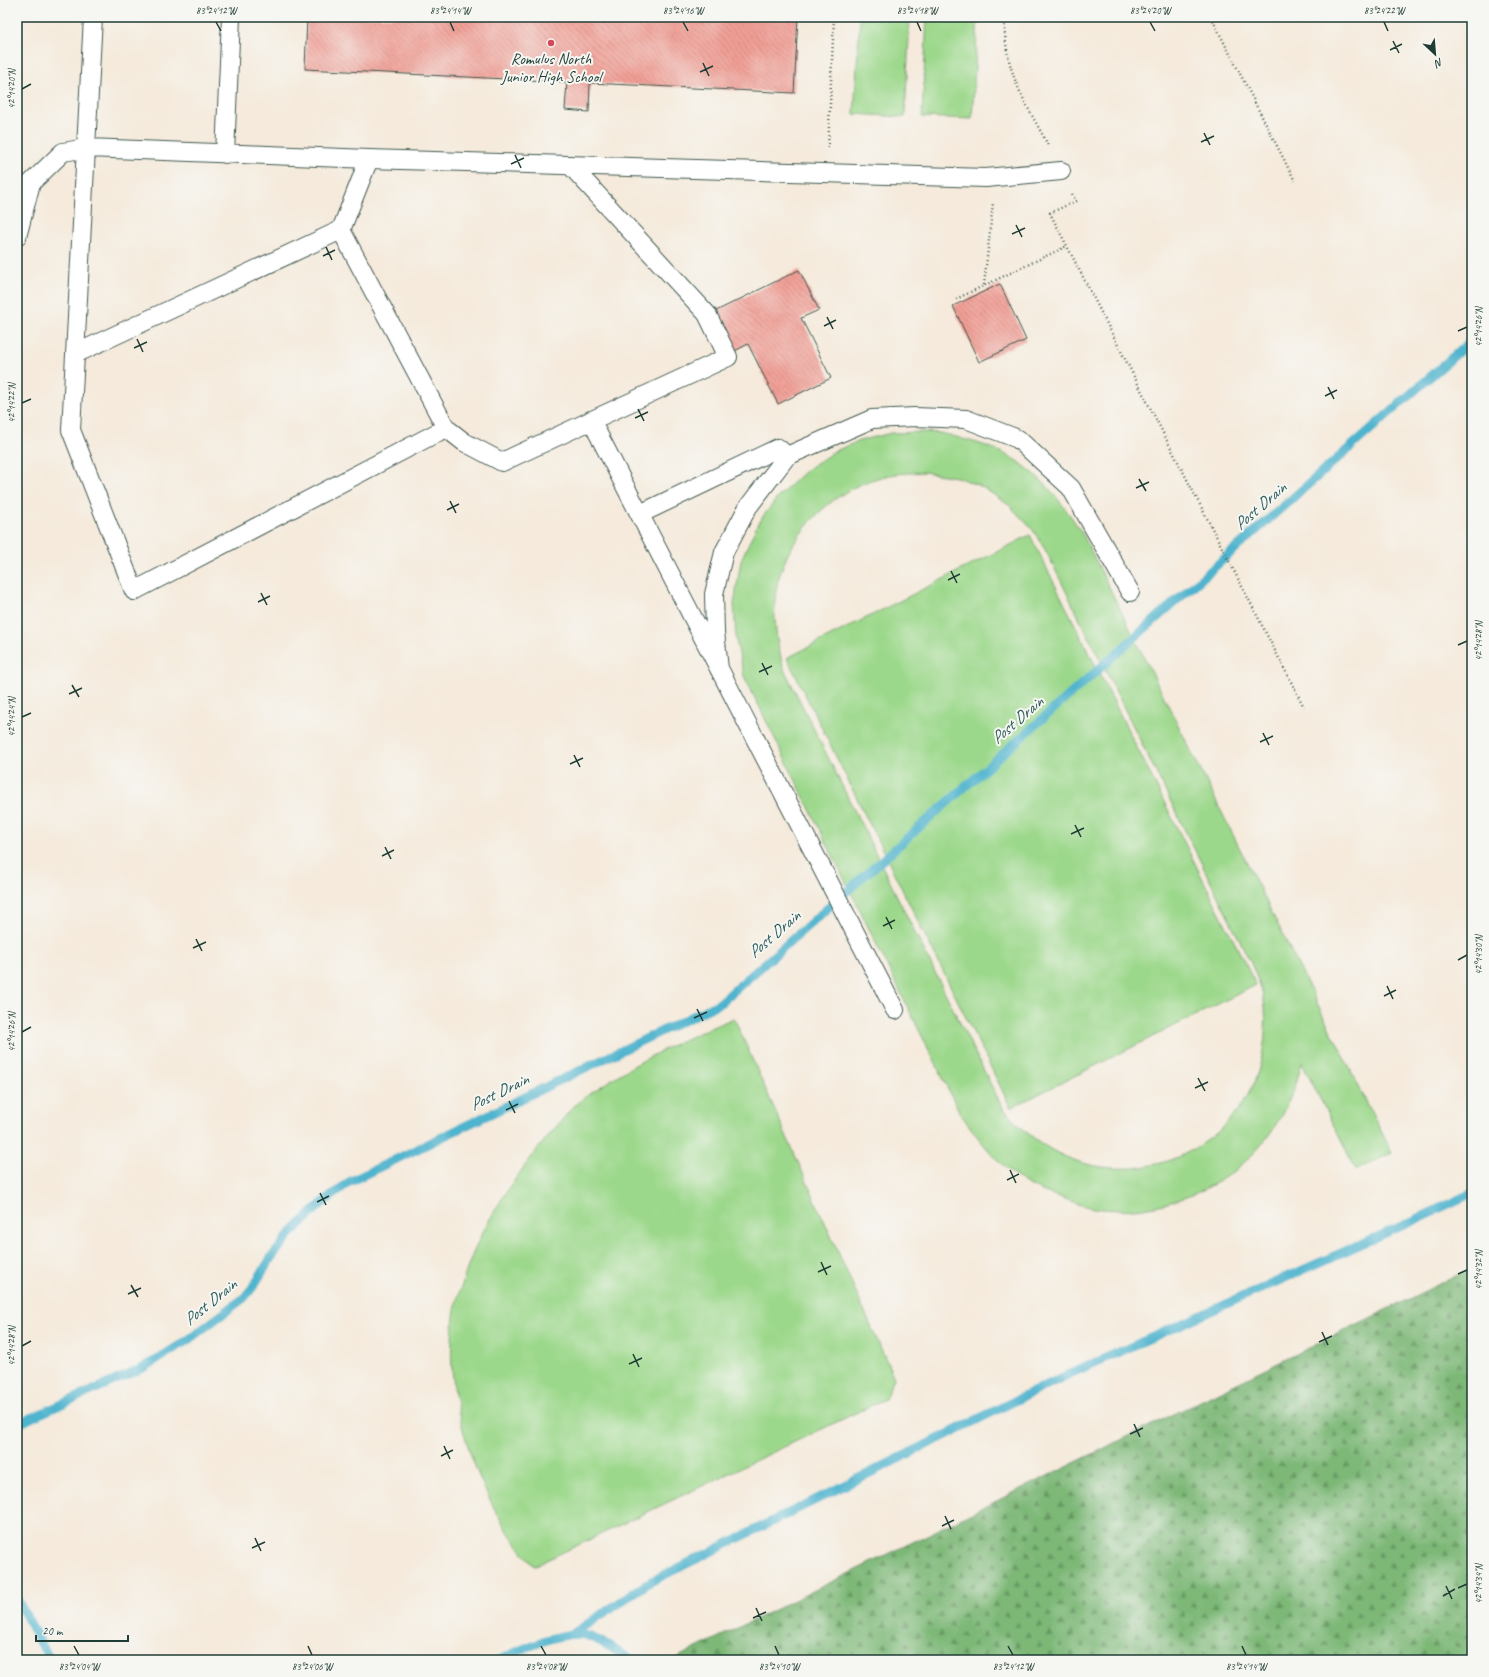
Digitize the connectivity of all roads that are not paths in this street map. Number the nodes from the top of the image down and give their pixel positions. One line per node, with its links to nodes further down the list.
1 (93, 17): 3 (lane)
2 (231, 17): 4 (lane)
3 (87, 148): 4 (lane); 9 (lane); 10 (lane)
4 (225, 154): 5 (lane)
5 (369, 159): 6 (lane); 8 (lane)
6 (570, 165): 7 (lane); 11 (lane)
7 (1061, 171)
8 (341, 230): 10 (lane); 12 (lane)
9 (17, 237)
10 (75, 354): 12 (lane)
11 (592, 420): 12 (lane); 14 (lane)
12 (446, 428)
13 (787, 456): 14 (lane); 15 (lane); 16 (lane)
14 (640, 514): 16 (lane)
15 (1130, 592)
16 (720, 669): 17 (lane)
17 (895, 1010)

